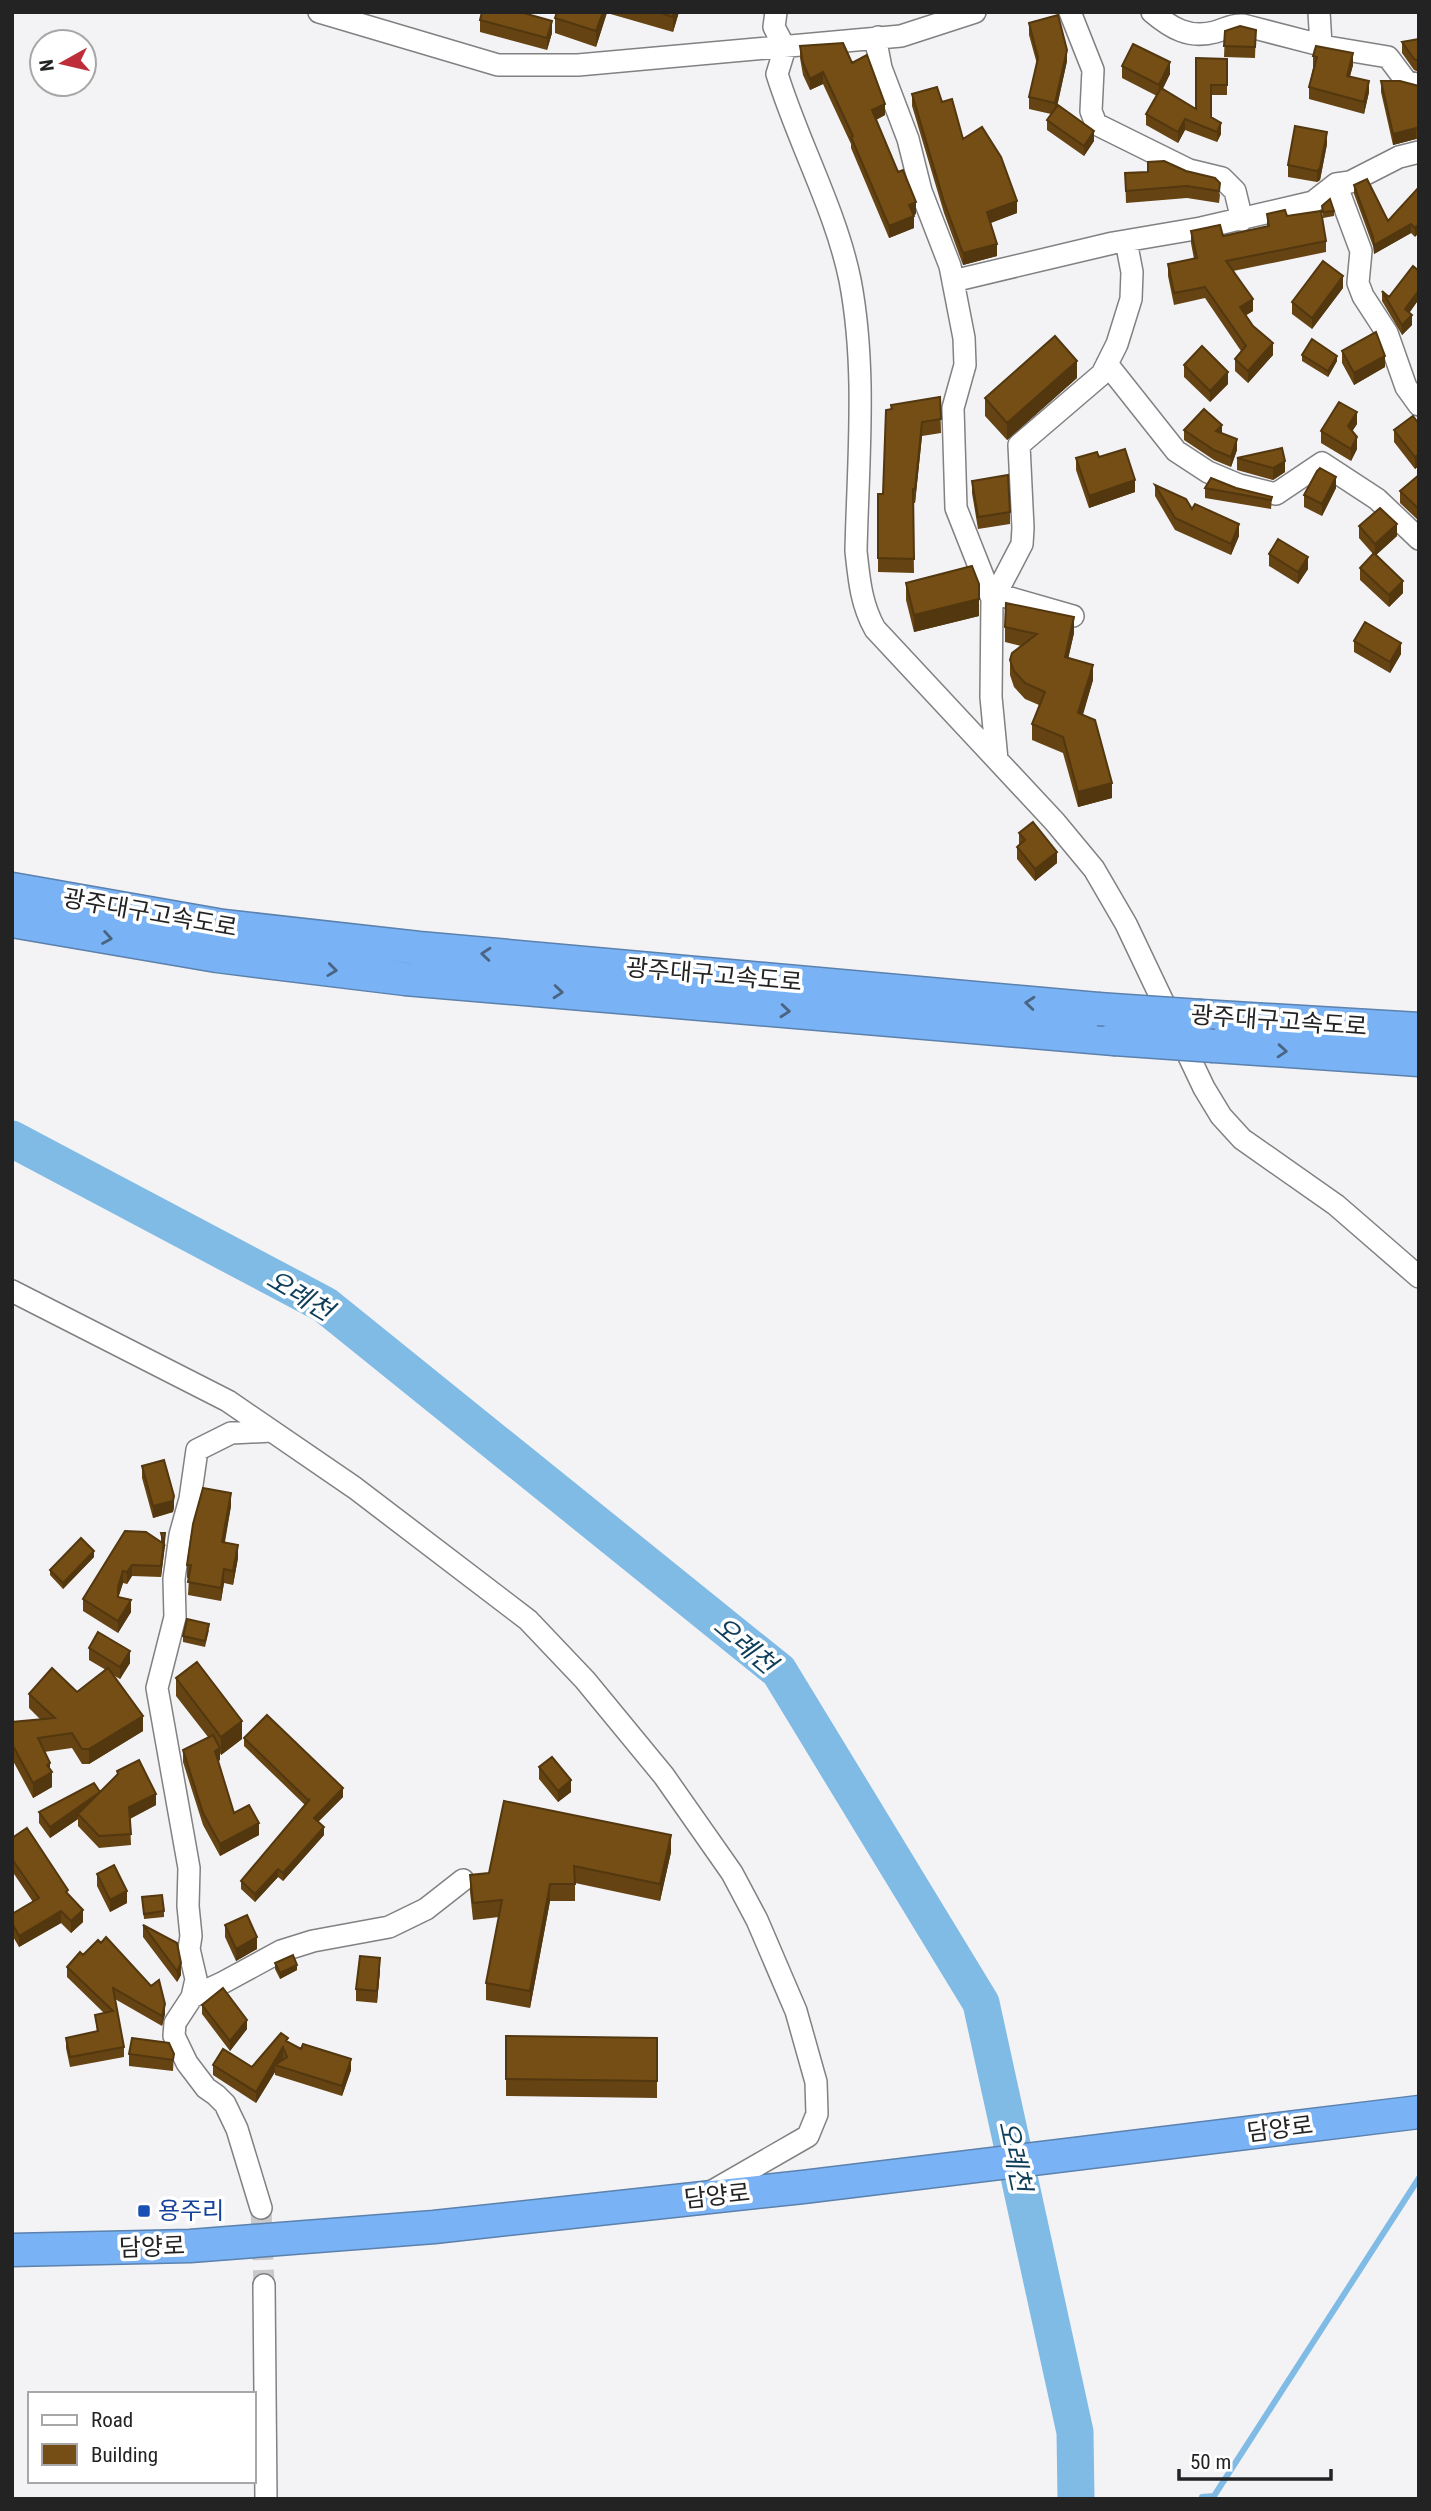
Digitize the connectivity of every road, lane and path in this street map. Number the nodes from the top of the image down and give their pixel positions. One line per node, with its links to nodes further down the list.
1 (319, 12): 9 (street)
2 (776, 12): 9 (street)
3 (975, 12): 7 (street)
4 (1070, 12): 13 (street)
5 (1152, 12): 8 (street)
6 (1319, 12): 8 (street)
7 (878, 37): 9 (street); 15 (street)
8 (1321, 45): 10 (street)
9 (785, 48): 21 (street)
10 (1419, 85)
11 (1419, 152): 12 (street)
12 (1336, 184): 13 (street); 17 (street)
13 (1242, 219): 14 (street)
14 (1126, 241): 15 (street); 16 (street)
15 (953, 281): 19 (street)
16 (1107, 364): 18 (street); 19 (street)
17 (1419, 405)
18 (1419, 539)
19 (989, 592): 20 (street); 21 (street)
20 (1073, 616)
21 (997, 760): 26 (street)
22 (26, 891): 24 (highway, 광주대구고속도로, one-way to 22, bridge)
23 (26, 924): 25 (highway, 광주대구고속도로, one-way to 25, bridge)
24 (1419, 1029)
25 (1419, 1060)
26 (1419, 1277)
27 (12, 1291): 28 (street)
28 (272, 1431): 30 (street); 32 (street)
29 (463, 1880): 30 (street)
30 (192, 1997): 33 (street)
31 (1419, 2112): 32 (highway, 담양로)
32 (701, 2198): 34 (highway, 담양로)
33 (261, 2208)
34 (12, 2250)
35 (264, 2285): 36 (street)
36 (266, 2499)

